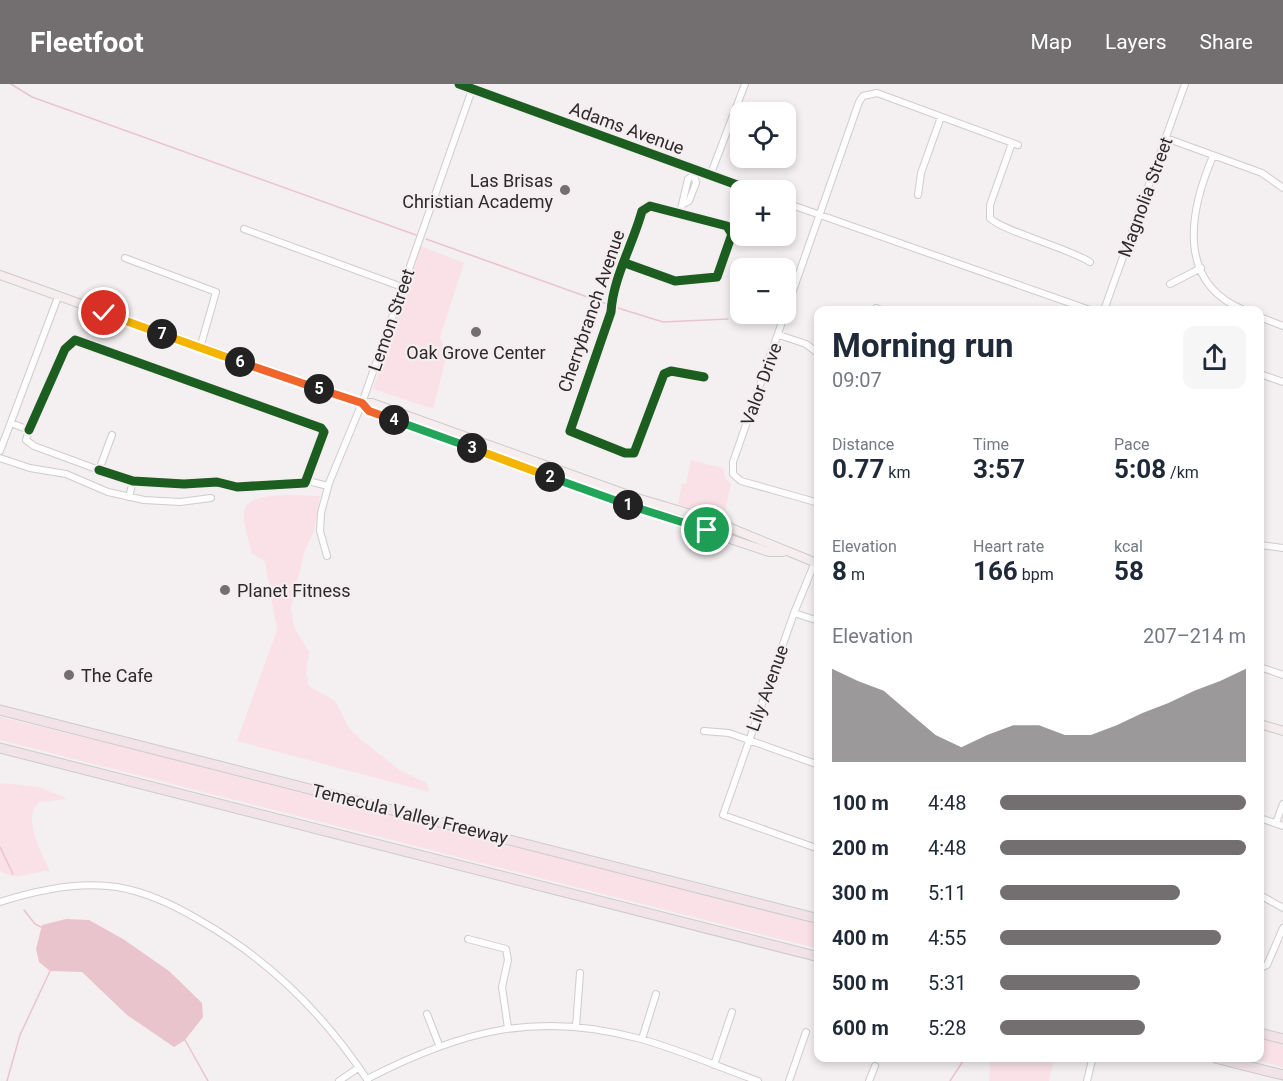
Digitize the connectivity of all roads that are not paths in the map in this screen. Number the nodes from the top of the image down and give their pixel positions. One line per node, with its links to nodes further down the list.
1 (459, 84): 4 (street, Adams Avenue)
2 (745, 84): 9 (street)
3 (1185, 84): 6 (street, Magnolia Street)
4 (473, 86): 8 (street, Adams Avenue); 26 (street, Lemon Street)
5 (941, 117): 14 (street); 18 (street, Valor Drive); 21 (street)
6 (1166, 138): 7 (street); 29 (street, Magnolia Street)
7 (1213, 156): 11 (street); 23 (street)
8 (694, 173): 9 (street, Adams Avenue); 12 (street); 13 (street)
9 (710, 176): 10 (street, Adams Avenue)
10 (730, 183)
11 (1283, 188)
12 (684, 190): 13 (street); 15 (street)
13 (693, 192): 15 (street)
14 (918, 195)
15 (683, 204): 17 (street)
16 (796, 207): 18 (street)
17 (680, 213): 22 (street, Cherrybranch Avenue); 22 (street)
18 (821, 216): 28 (street); 33 (street, Valor Drive)
19 (244, 229): 26 (street)
20 (125, 258): 34 (street)
21 (1090, 262)
22 (625, 263): 37 (street, Cherrybranch Avenue)
23 (1201, 268): 25 (street); 30 (street)
24 (0, 274): 27 (main road)
25 (1170, 284)
26 (402, 287): 39 (street, Lemon Street)
27 (58, 297): 34 (main road); 40 (street)
28 (1079, 306)
29 (1105, 306)
30 (1238, 306)
31 (1264, 319): 32 (street)
32 (1283, 326)
33 (779, 335): 35 (street); 53 (street, Valor Drive)
34 (200, 348): 39 (main road)
35 (814, 350)
36 (1264, 375): 38 (street)
37 (704, 377)
38 (1283, 382)
39 (362, 403): 46 (main road); 49 (street, Lemon Street); 52 (main road)
40 (10, 423): 41 (street); 43 (street)
41 (28, 430): 45 (street); 48 (street)
42 (112, 435): 45 (street)
43 (0, 451)
44 (0, 458): 50 (street)
45 (99, 470): 47 (street)
46 (554, 478): 52 (main road); 56 (main road)
47 (133, 481): 48 (street); 50 (street)
48 (308, 481): 49 (street)
49 (328, 486): 57 (street, Lemon Street)
50 (129, 496): 51 (street)
51 (211, 498)
52 (638, 498): 56 (main road)
53 (814, 502)
54 (1264, 546): 55 (street)
55 (1283, 548)
56 (785, 552): 58 (main road)
57 (327, 556)
58 (814, 562)
59 (814, 570): 60 (street, Lily Avenue)
60 (794, 613): 61 (street); 68 (street, Lily Avenue)
61 (814, 619)
62 (1264, 669): 63 (street)
63 (1283, 675)
64 (0, 710): 78 (highway, Temecula Valley Freeway)
65 (1264, 725): 67 (main road)
66 (704, 731): 68 (street)
67 (1283, 731)
68 (748, 740): 70 (street); 74 (street, Lily Avenue)
69 (0, 748): 81 (highway, Temecula Valley Freeway)
70 (814, 763)
71 (1283, 804): 73 (street)
72 (1264, 819): 73 (street)
73 (1279, 825)
74 (814, 847)
75 (1264, 897): 77 (street)
76 (0, 902): 98 (street)
77 (1283, 908)
78 (814, 918)
79 (1283, 928): 82 (street)
80 (468, 939): 88 (street)
81 (814, 956)
82 (1264, 966)
83 (580, 973): 87 (street)
84 (656, 994): 91 (street)
85 (732, 1012): 96 (street)
86 (427, 1014): 93 (street)
87 (576, 1027): 88 (street); 91 (street)
88 (508, 1028): 93 (street)
89 (806, 1032): 103 (street)
90 (1264, 1034): 92 (highway)
91 (642, 1039): 96 (street)
92 (1283, 1039)
93 (440, 1045): 100 (street)
94 (1092, 1062): 105 (street)
95 (1231, 1062): 99 (highway)
96 (714, 1065): 102 (street)
97 (875, 1066): 104 (street)
98 (358, 1068): 100 (street); 101 (street)
99 (1283, 1075)
100 (367, 1080)
101 (339, 1081)
102 (758, 1081)
103 (789, 1081)
104 (869, 1081)
105 (1087, 1081)

